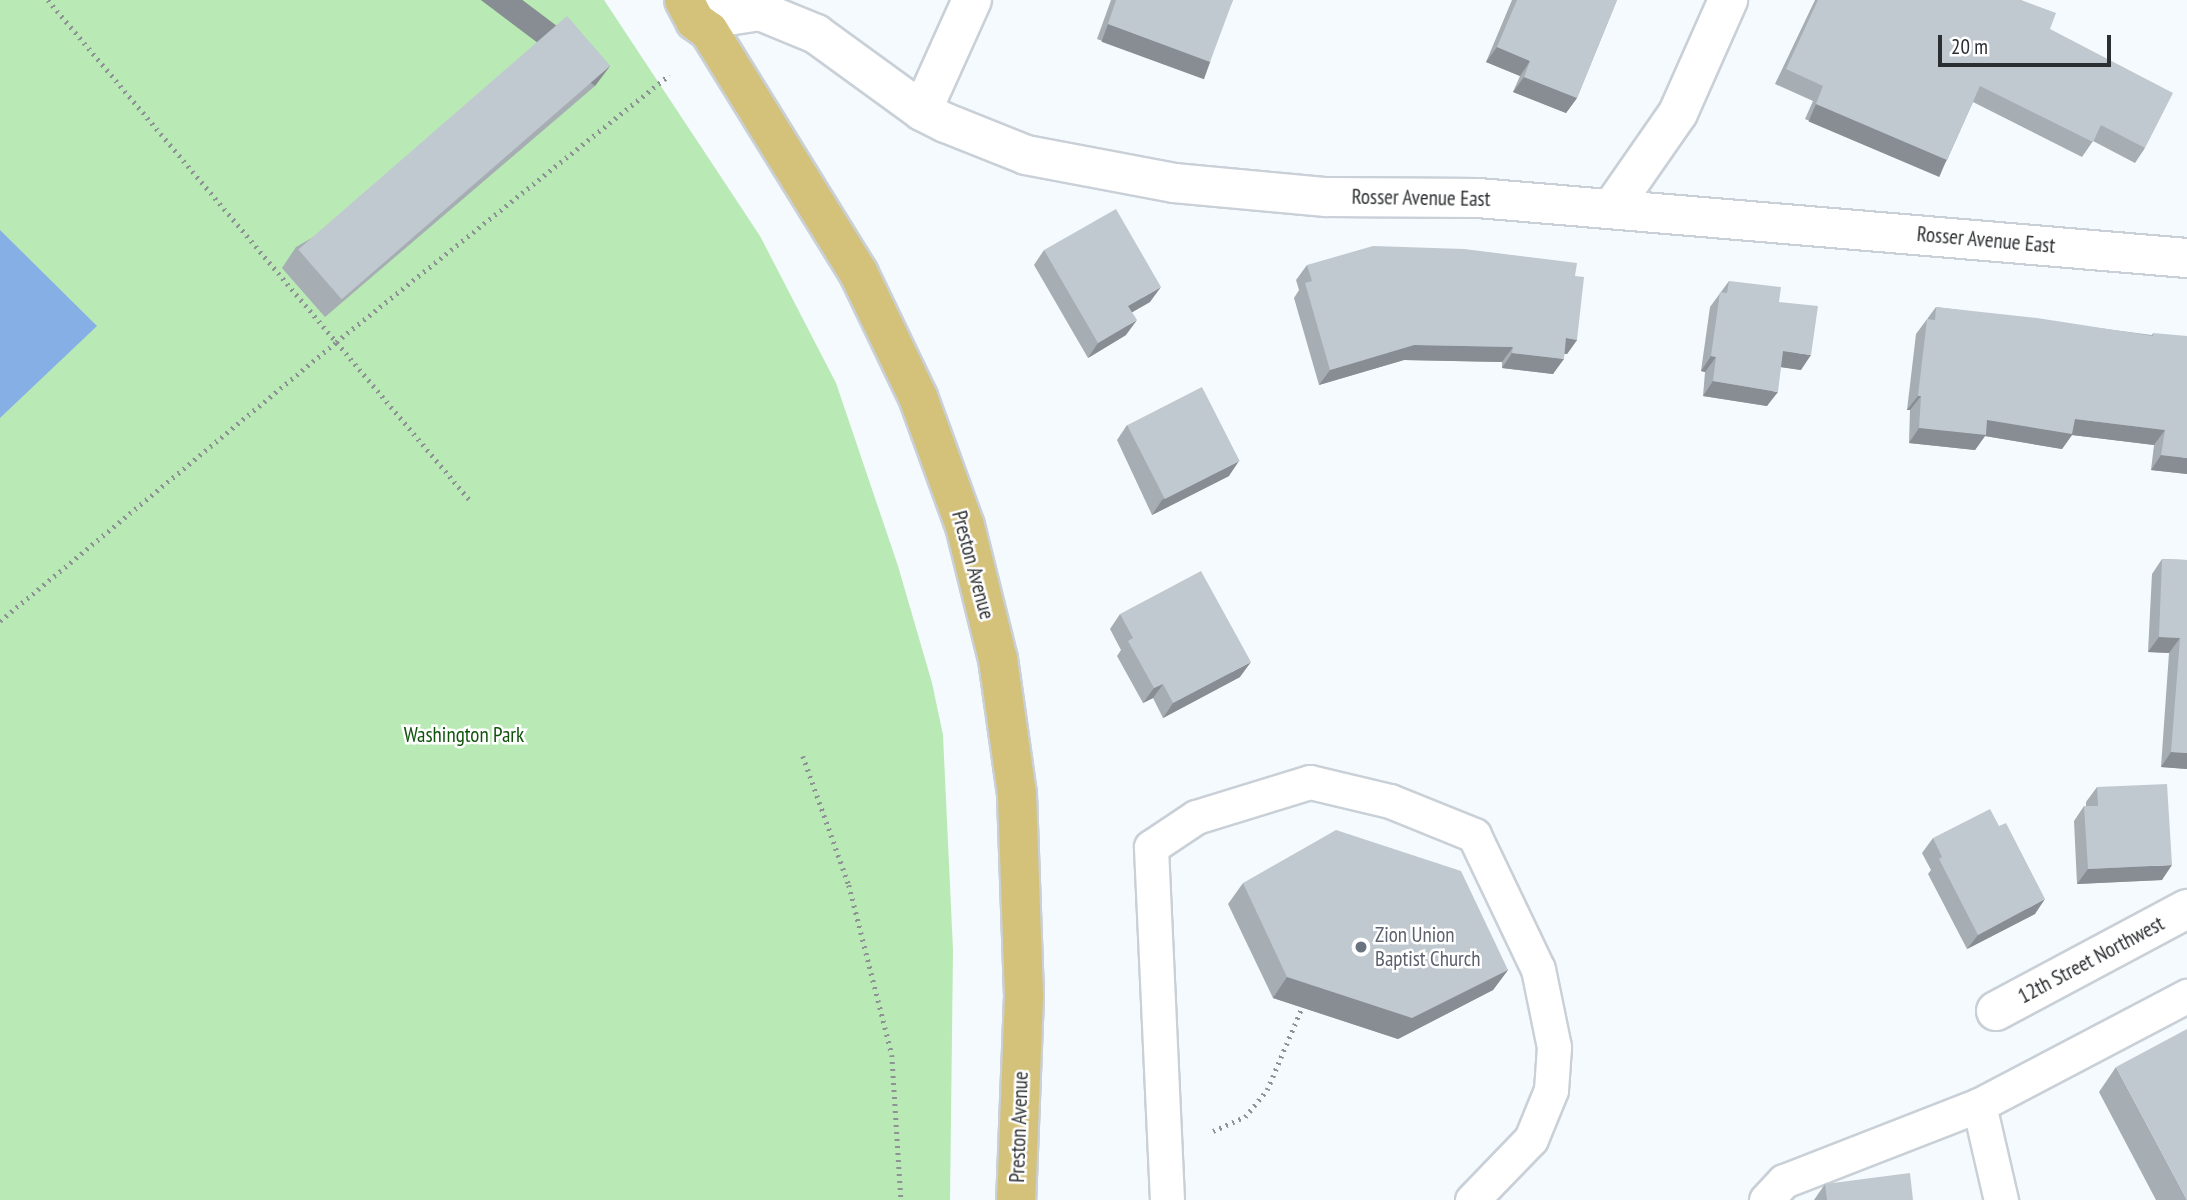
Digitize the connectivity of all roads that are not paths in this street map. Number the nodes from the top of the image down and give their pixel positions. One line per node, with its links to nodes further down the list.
1 (972, 0): 4 (street)
2 (1728, 0): 5 (street)
3 (690, 10): 4 (street, Rosser Avenue East); 11 (main road, Preston Avenue)
4 (922, 111): 5 (street, Rosser Avenue East)
5 (1612, 208): 6 (street, Rosser Avenue East)
6 (2187, 258)
7 (2187, 909): 9 (street, 12th Street Northwest)
8 (2187, 996): 10 (lane)
9 (1996, 1011)
10 (1979, 1105): 14 (lane); 15 (lane)
11 (1016, 1200)
12 (1167, 1200): 13 (lane)
13 (1472, 1200)
14 (1766, 1200)
15 (2001, 1200)

